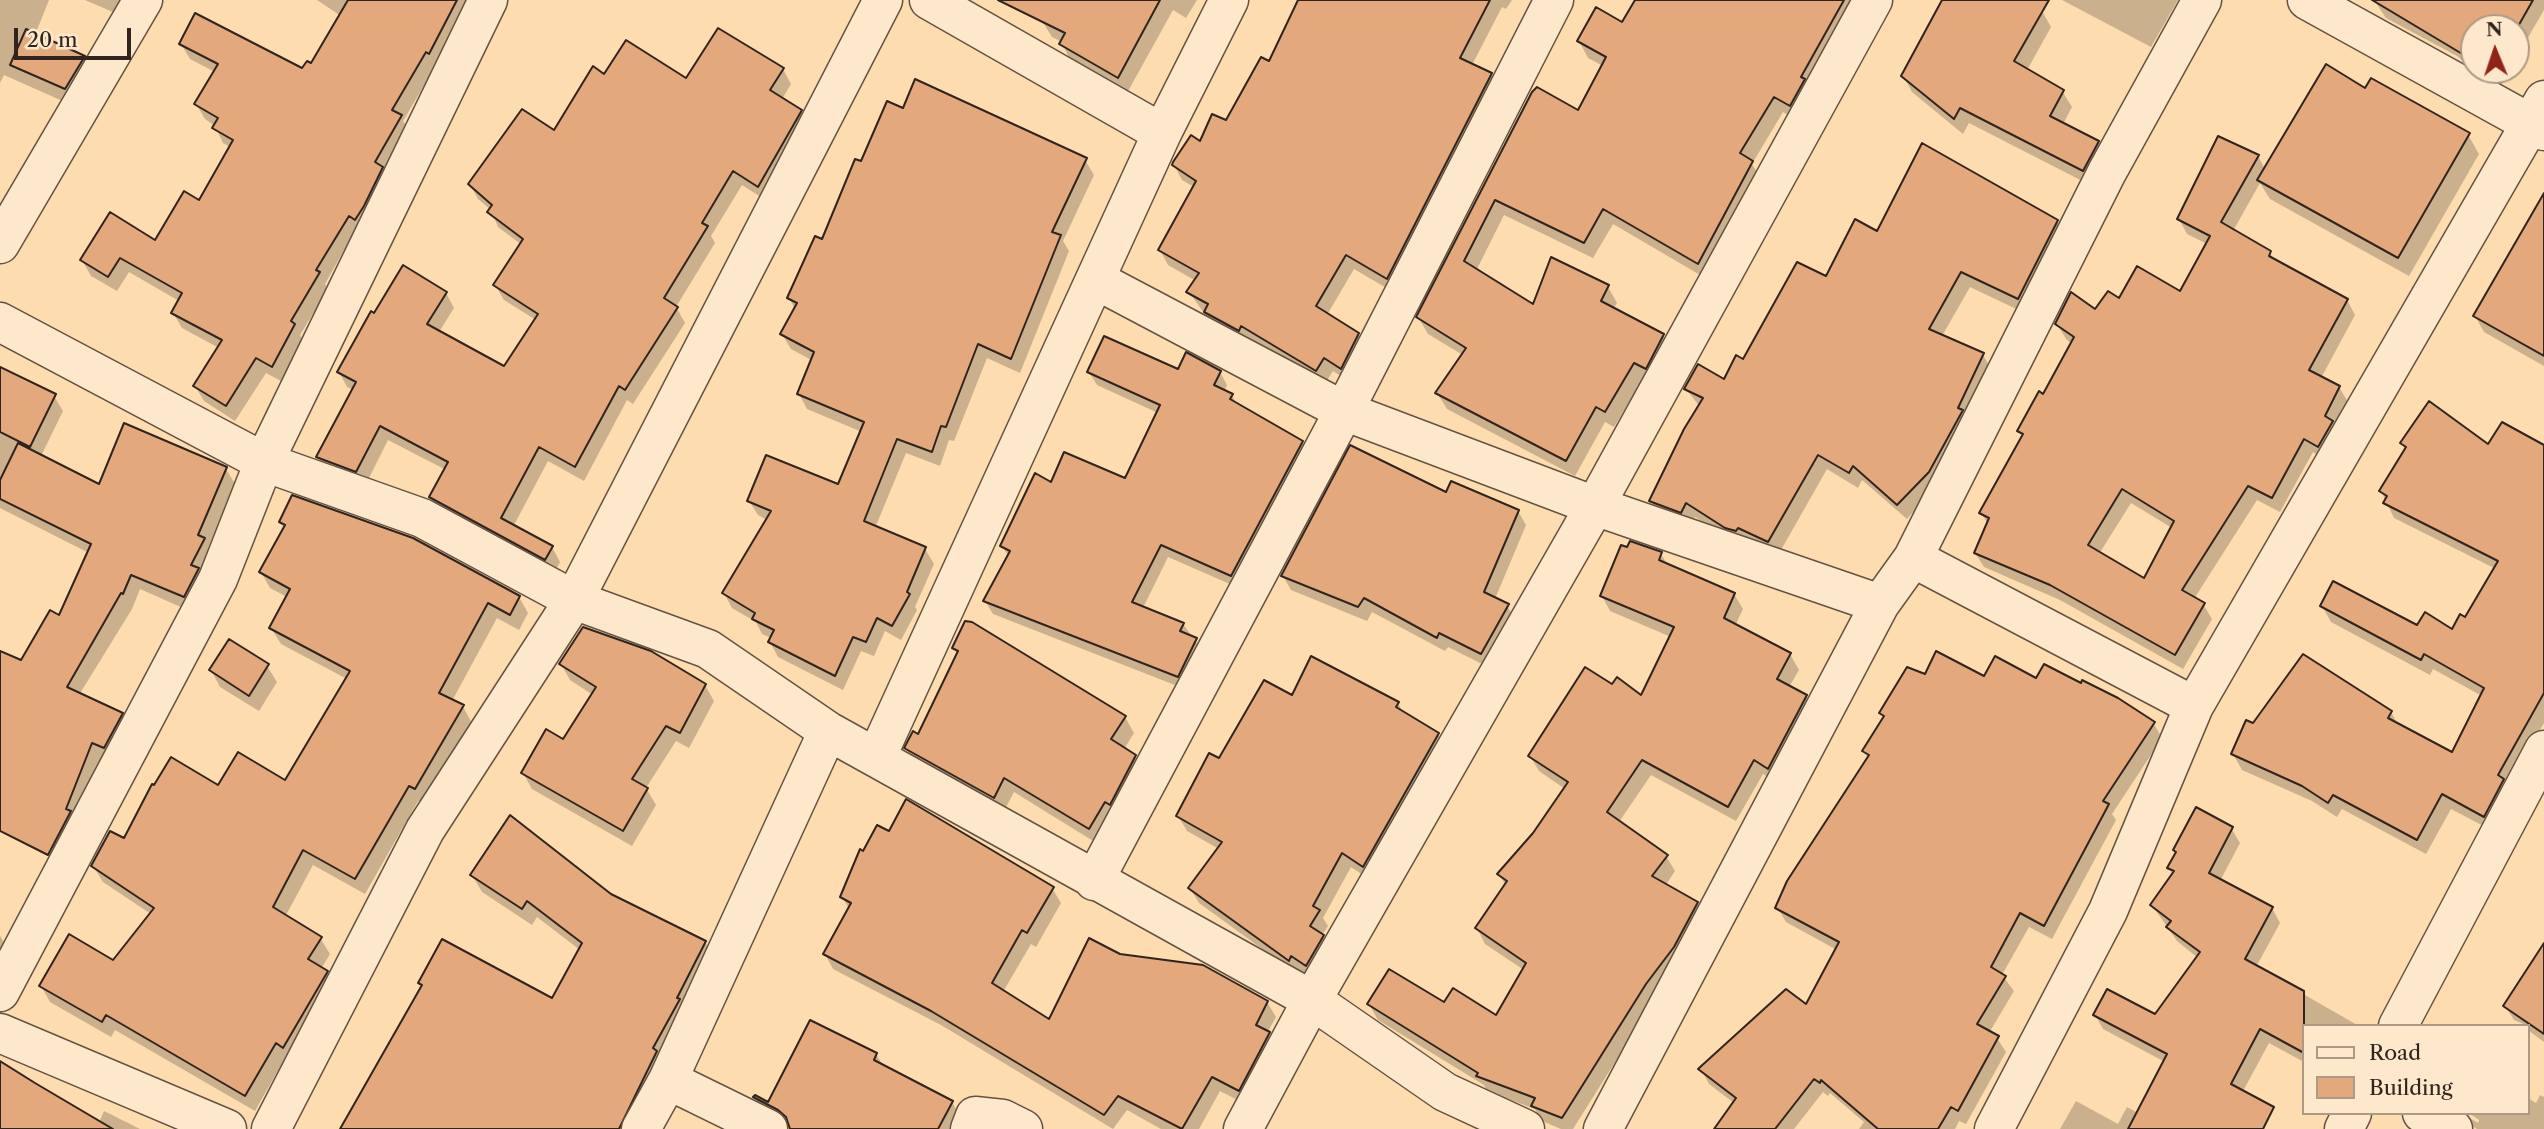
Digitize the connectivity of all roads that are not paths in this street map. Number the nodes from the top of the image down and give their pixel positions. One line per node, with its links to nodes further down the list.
1 (143, 0): 12 (street)
2 (488, 0): 16 (street)
3 (883, 0): 19 (street)
4 (929, 0): 11 (street)
5 (1229, 0): 11 (street)
6 (1554, 0): 15 (street)
7 (1873, 0): 17 (street)
8 (2203, 0): 18 (street)
9 (2307, 0): 10 (street)
10 (2540, 119): 21 (street)
11 (1162, 133): 13 (street)
12 (0, 244)
13 (1096, 280): 15 (street); 24 (street)
14 (0, 322): 16 (street)
15 (1344, 411): 17 (street); 25 (street)
16 (264, 462): 19 (street); 26 (street)
17 (1595, 506): 20 (street); 27 (street)
18 (1913, 558): 20 (street); 21 (street)
19 (574, 600): 22 (street); 32 (street)
20 (1880, 604): 40 (street)
21 (2194, 706): 41 (street)
22 (828, 731): 24 (street); 30 (street)
23 (2544, 750): 28 (street)
24 (877, 756): 25 (street)
25 (1094, 881): 27 (street)
26 (0, 992)
27 (1312, 1000): 38 (street); 39 (street)
28 (2399, 1024)
29 (0, 1033): 33 (street)
30 (668, 1080): 34 (street); 35 (street)
31 (2426, 1115): 42 (street)
32 (282, 1125)
33 (227, 1129)
34 (641, 1129)
35 (768, 1129)
36 (970, 1129): 37 (street)
37 (1023, 1129)
38 (1243, 1129)
39 (1525, 1129)
40 (1603, 1129)
41 (1994, 1129)
42 (2453, 1129)

